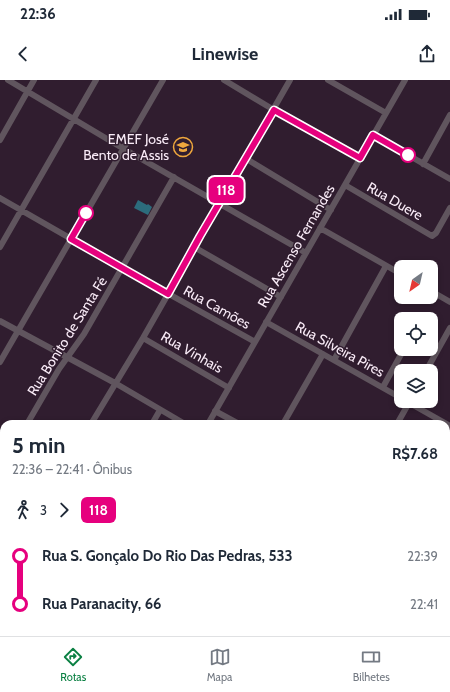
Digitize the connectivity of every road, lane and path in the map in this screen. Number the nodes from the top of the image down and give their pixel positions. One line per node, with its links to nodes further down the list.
1 (8, 80): 9 (street)
2 (34, 80): 9 (street)
3 (96, 80): 13 (street)
4 (163, 80): 17 (street)
5 (224, 80): 10 (street)
6 (290, 80): 10 (street)
7 (328, 80): 11 (street)
8 (405, 80): 11 (street, Rua Ascenso Fernandes)
9 (28, 91): 13 (street); 16 (street)
10 (274, 110): 18 (street); 19 (street)
11 (386, 113): 15 (street, Rua Ascenso Fernandes)
12 (450, 115): 14 (street)
13 (73, 119): 17 (street); 28 (street)
14 (448, 122): 20 (street)
15 (373, 135): 19 (street, Rua Ascenso Fernandes); 20 (street)
16 (0, 140)
17 (124, 149): 21 (street); 30 (street)
18 (245, 158): 25 (street); 27 (street)
19 (360, 158): 23 (street, Rua Ascenso Fernandes)
20 (423, 164): 22 (street)
21 (174, 178): 25 (street); 35 (street, Rua Bonito de Santa Fé)
22 (450, 179)
23 (345, 185): 26 (street, Rua Duere); 27 (street, Rua Ascenso Fernandes)
24 (0, 198): 28 (street, Rua Camões)
25 (219, 203): 32 (street); 33 (street)
26 (450, 208)
27 (331, 210): 29 (street, Rua Ascenso Fernandes)
28 (21, 211): 30 (street, Rua Camões); 31 (street)
29 (320, 228): 33 (street, Rua Ascenso Fernandes); 34 (street)
30 (71, 239): 35 (street, Rua Camões); 44 (street)
31 (0, 247)
32 (194, 247): 37 (street); 39 (street)
33 (306, 253): 39 (street, Rua Ascenso Fernandes)
34 (386, 266): 36 (street); 50 (street)
35 (122, 268): 37 (street, Rua Camões); 49 (street, Rua Bonito de Santa Fé)
36 (394, 270)
37 (168, 294): 45 (street); 46 (street, Rua Camões)
38 (438, 295): 40 (street)
39 (281, 297): 42 (street, Rua Ascenso Fernandes)
40 (450, 302)
41 (0, 320): 44 (street)
42 (266, 322): 46 (street, Rua Ascenso Fernandes); 47 (street, Rua Silveira Pires)
43 (450, 328): 52 (street)
44 (18, 331): 49 (street); 51 (street)
45 (143, 338): 53 (street); 55 (street, Rua Vinhais)
46 (255, 342): 55 (street, Rua Ascenso Fernandes)
47 (323, 354): 50 (street, Rua Silveira Pires); 67 (street)
48 (400, 356): 54 (street)
49 (68, 357): 53 (street); 61 (street, Rua Bonito de Santa Fé)
50 (334, 360): 54 (street, Rua Silveira Pires)
51 (0, 362)
52 (430, 364)
53 (115, 384): 59 (street); 62 (street)
54 (382, 387): 56 (street, Rua Silveira Pires)
55 (229, 388): 60 (street, Rua Ascenso Fernandes)
56 (394, 394)
57 (405, 408): 68 (street)
58 (418, 408): 69 (street)
59 (160, 410): 63 (street); 64 (street)
60 (216, 411): 65 (street, Rua Ascenso Fernandes); 66 (street)
61 (29, 420)
62 (93, 420)
63 (154, 420)
64 (178, 420)
65 (210, 420)
66 (232, 420)
67 (285, 420)
68 (399, 420)
69 (440, 420)

